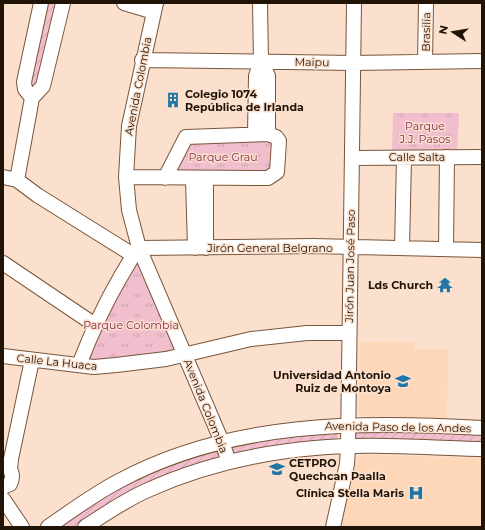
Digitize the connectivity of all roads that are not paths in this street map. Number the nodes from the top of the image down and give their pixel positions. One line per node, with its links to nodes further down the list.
1 (41, 3): 13 (street)
2 (63, 3): 13 (street)
3 (124, 3): 7 (street)
4 (260, 3): 10 (street)
5 (354, 3): 12 (street, Jirón Juan José Paso)
6 (426, 3): 11 (street, Brasilia)
7 (155, 8): 8 (street, Avenida Colombia)
8 (142, 60): 10 (street, Maipu); 20 (street, Avenida Colombia)
9 (482, 61): 11 (street, Maipu)
10 (261, 62): 12 (street, Maipu); 14 (street)
11 (425, 62): 12 (street, Maipu)
12 (353, 63): 17 (street, Jirón Juan José Paso)
13 (32, 98): 23 (street)
14 (261, 134): 21 (street); 22 (street)
15 (447, 157): 16 (street, Calle Salta); 18 (street, Calle Salta); 27 (street)
16 (482, 157)
17 (352, 158): 18 (street, Calle Salta); 25 (street, Jirón Juan José Paso)
18 (404, 158): 26 (street)
19 (3, 177): 23 (street)
20 (126, 178): 21 (street); 29 (street, Avenida Colombia)
21 (165, 178): 22 (street)
22 (199, 179): 24 (street)
23 (17, 180): 29 (street)
24 (200, 248): 25 (street, Jirón General Belgrano); 29 (street, Jirón General Belgrano)
25 (349, 248): 26 (street, Jirón General Belgrano); 32 (street, Jirón Juan José Paso)
26 (402, 248): 27 (street, Jirón General Belgrano)
27 (446, 248): 28 (street, Jirón General Belgrano)
28 (482, 250)
29 (136, 252): 31 (street); 33 (street, Avenida Colombia)
30 (3, 263): 31 (street)
31 (95, 325): 36 (street)
32 (349, 333): 33 (street, Calle La Huaca); 37 (street, Jirón Juan José Paso)
33 (186, 355): 36 (street, Calle La Huaca); 39 (street, Avenida Colombia)
34 (3, 356): 35 (street, Calle La Huaca)
35 (32, 360): 36 (street, Calle La Huaca); 43 (street)
36 (79, 365)
37 (348, 425): 38 (street, Avenida Paso de los Andes); 39 (street, Avenida Paso de los Andes); 40 (street, Jirón Juan José Paso)
38 (482, 428)
39 (222, 442): 42 (street, Avenida Colombia); 47 (street, Avenida Paso de los Andes)
40 (348, 447): 41 (street, Avenida Paso de los Andes); 42 (street, Avenida Paso de los Andes); 49 (street, Jirón Juan José Paso)
41 (482, 449)
42 (229, 462): 48 (street, Avenida Paso de los Andes)
43 (7, 464): 44 (street)
44 (3, 487)
45 (3, 499): 46 (street)
46 (22, 527)
47 (48, 527)
48 (85, 527)
49 (333, 527)

